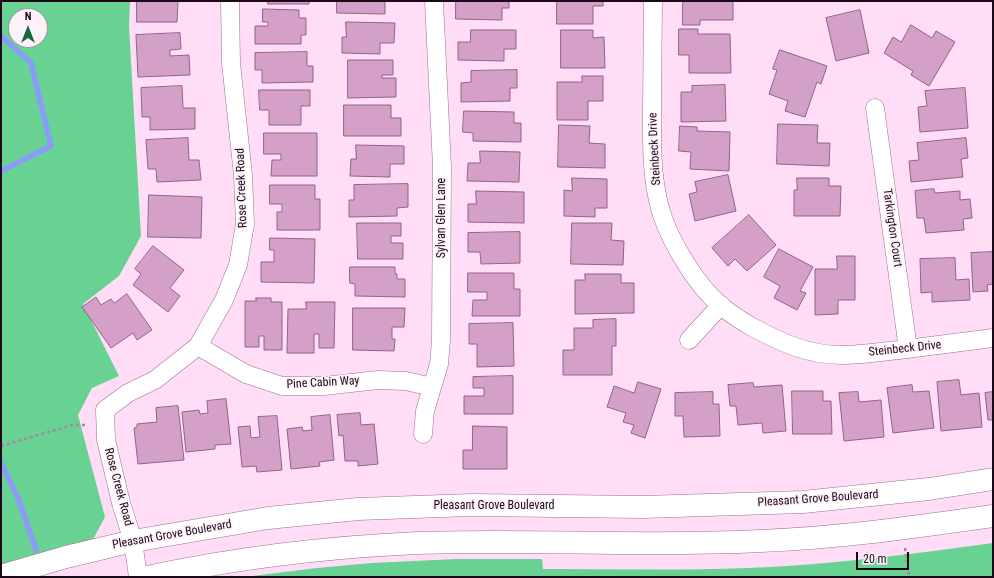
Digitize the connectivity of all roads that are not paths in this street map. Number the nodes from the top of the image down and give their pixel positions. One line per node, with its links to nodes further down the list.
1 (230, 1): 8 (street, Rose Creek Road)
2 (434, 1): 10 (street, Sylvan Glen Lane)
3 (653, 1): 5 (street, Steinbeck Drive)
4 (876, 108): 9 (street, Tarkington Court)
5 (721, 305): 7 (street); 9 (street, Steinbeck Drive)
6 (993, 338): 9 (street, Steinbeck Drive)
7 (689, 340)
8 (198, 346): 10 (street, Pine Cabin Way); 14 (street, Rose Creek Road)
9 (908, 349)
10 (432, 387): 11 (street, Sylvan Glen Lane)
11 (423, 434)
12 (993, 479): 14 (main road, Pleasant Grove Boulevard)
13 (993, 516): 17 (main road)
14 (133, 541): 15 (main road, Pleasant Grove Boulevard); 16 (street, Rose Creek Road)
15 (1, 576)
16 (138, 577)
17 (147, 577)

